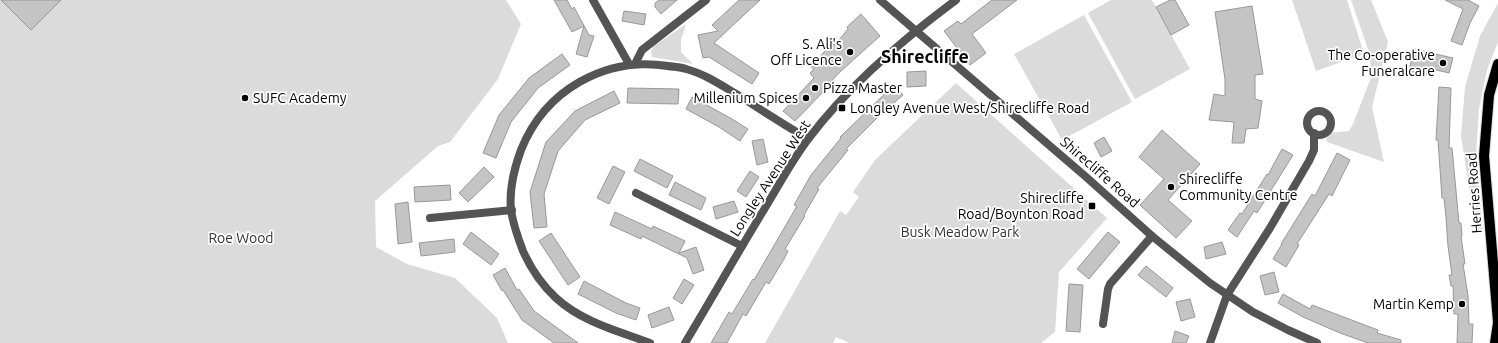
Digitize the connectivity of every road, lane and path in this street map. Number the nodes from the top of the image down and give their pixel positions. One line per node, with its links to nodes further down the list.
1 (593, 0): 6 (street)
2 (706, 0): 6 (street)
3 (880, 0): 5 (street, Shirecliffe Road)
4 (956, 0): 5 (street, Longley Avenue West)
5 (917, 31): 9 (street, Longley Avenue West); 13 (street, Shirecliffe Road)
6 (632, 64): 9 (street); 11 (street)
7 (1498, 64): 16 (main road, Herries Road)
8 (1314, 133): 15 (street)
9 (808, 139): 14 (street, Longley Avenue West)
10 (636, 193): 14 (street)
11 (512, 210): 12 (street); 18 (street)
12 (430, 218)
13 (1152, 236): 15 (street, Shirecliffe Road); 17 (street)
14 (742, 246): 19 (street, Longley Avenue West)
15 (1227, 295): 20 (street); 21 (street, Shirecliffe Road)
16 (1498, 323): 22 (main road, Herries Road)
17 (1103, 324)
18 (650, 343)
19 (685, 343)
20 (1210, 343)
21 (1317, 343)
22 (1495, 343)

